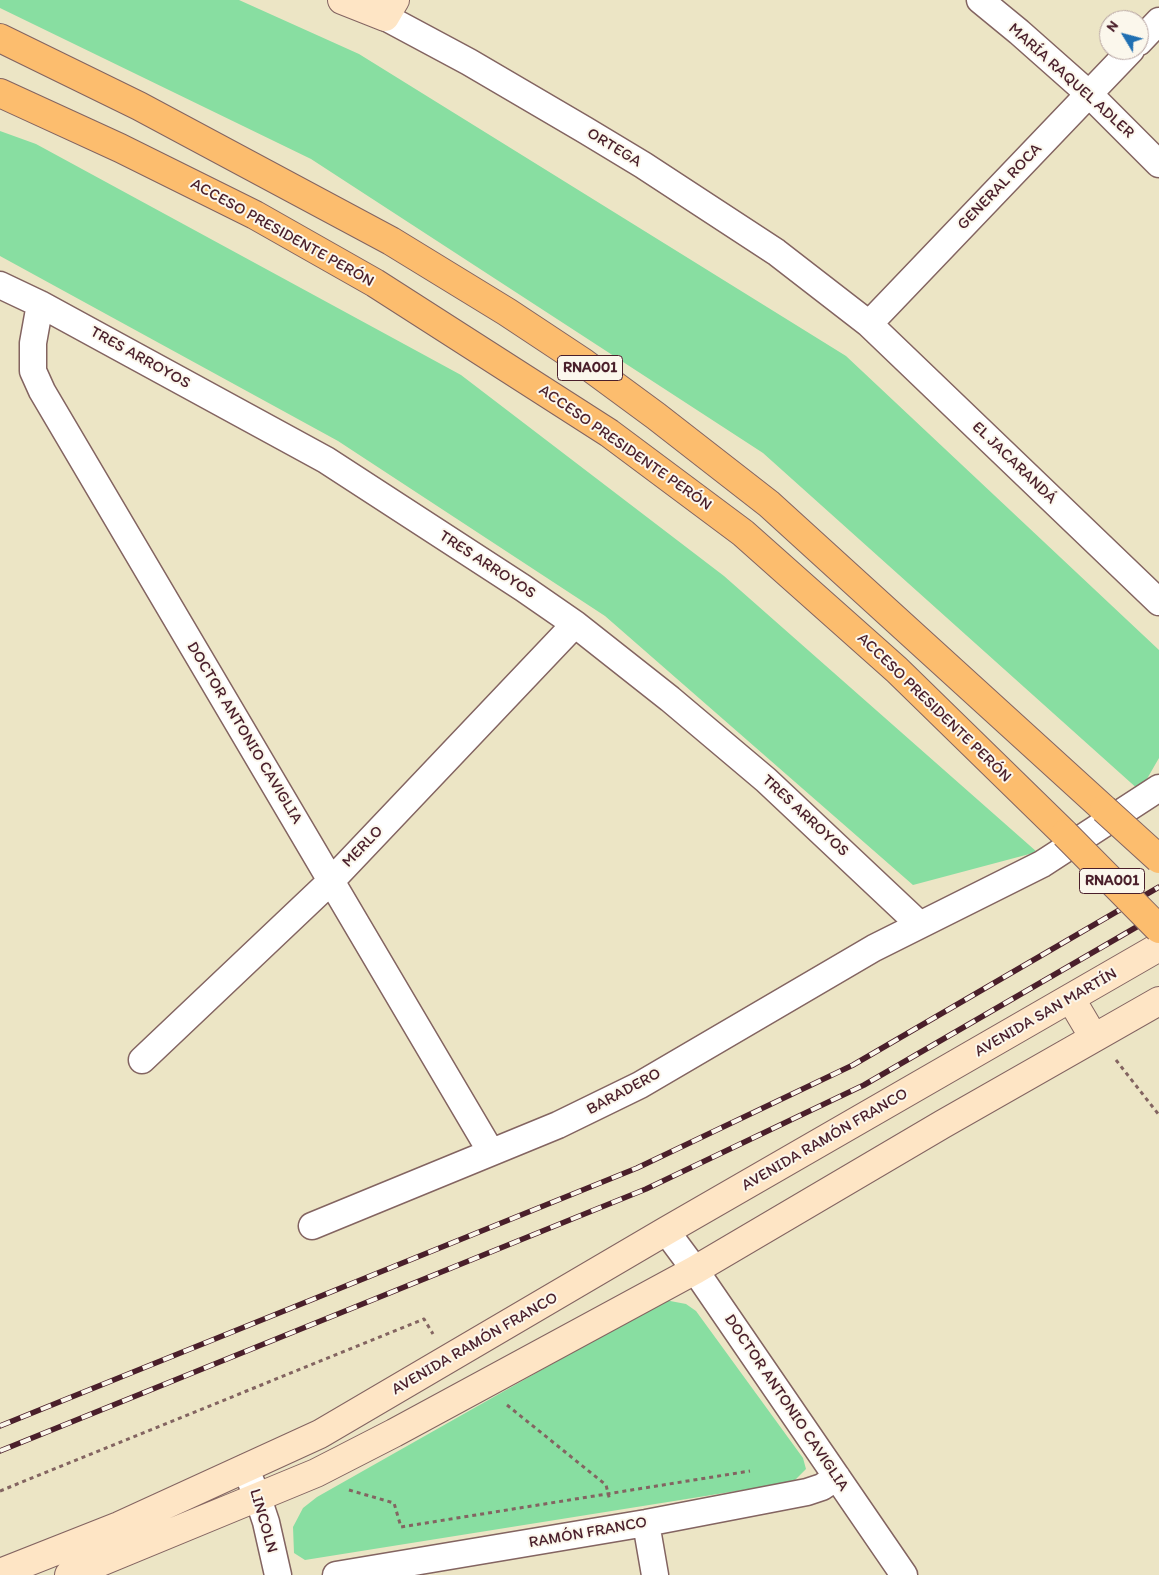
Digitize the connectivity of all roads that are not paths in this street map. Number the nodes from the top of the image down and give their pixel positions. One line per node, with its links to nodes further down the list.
1 (342, 0): 3 (main road, ORTEGA)
2 (980, 0): 9 (street, MARÍA RAQUEL ADLER)
3 (390, 8): 13 (street, ORTEGA)
4 (1159, 21): 5 (street)
5 (1149, 32)
6 (0, 38): 17 (highway, RNA001, bridge)
7 (1121, 60): 9 (street, GENERAL ROCA)
8 (0, 93): 20 (highway, ACCESO PRESIDENTE PERÓN / RNA001, bridge)
9 (1089, 94): 10 (street, MARÍA RAQUEL ADLER); 13 (street, GENERAL ROCA)
10 (1159, 164)
11 (0, 285): 12 (street, TRES ARROYOS)
12 (40, 304): 15 (street, TRES ARROYOS); 18 (street, DOCTOR ANTONIO CAVIGLIA)
13 (869, 324): 14 (street, EL JACARANDÁ)
14 (1159, 602)
15 (575, 624): 18 (street, MERLO); 19 (street, TRES ARROYOS)
16 (1159, 788): 19 (street, BARADERO)
17 (1159, 859)
18 (332, 880): 25 (street, MERLO); 27 (street, DOCTOR ANTONIO CAVIGLIA)
19 (919, 924): 27 (street, BARADERO)
20 (1159, 929)
21 (1159, 947): 22 (main road, AVENIDA SAN MARTÍN)
22 (1071, 999): 24 (main road); 26 (main road, AVENIDA SAN MARTÍN)
23 (1159, 1001): 24 (main road)
24 (1094, 1038): 30 (main road)
25 (142, 1060)
26 (932, 1078): 29 (main road, AVENIDA RAMÓN FRANCO)
27 (492, 1152): 28 (street, BARADERO)
28 (312, 1226)
29 (666, 1231): 30 (street, DOCTOR ANTONIO CAVIGLIA); 31 (main road, AVENIDA RAMÓN FRANCO)
30 (695, 1270): 32 (street, DOCTOR ANTONIO CAVIGLIA); 33 (main road)
31 (246, 1468): 33 (street, LINCOLN); 35 (main road, AVENIDA RAMÓN FRANCO)
32 (837, 1478): 34 (street, RAMÓN FRANCO); 40 (street, DOCTOR ANTONIO CAVIGLIA)
33 (258, 1498): 36 (main road); 37 (street, LINCOLN)
34 (646, 1523): 38 (street, RAMÓN FRANCO); 39 (street)
35 (0, 1573)
36 (69, 1575)
37 (278, 1575)
38 (336, 1575)
39 (655, 1575)
40 (904, 1575)

